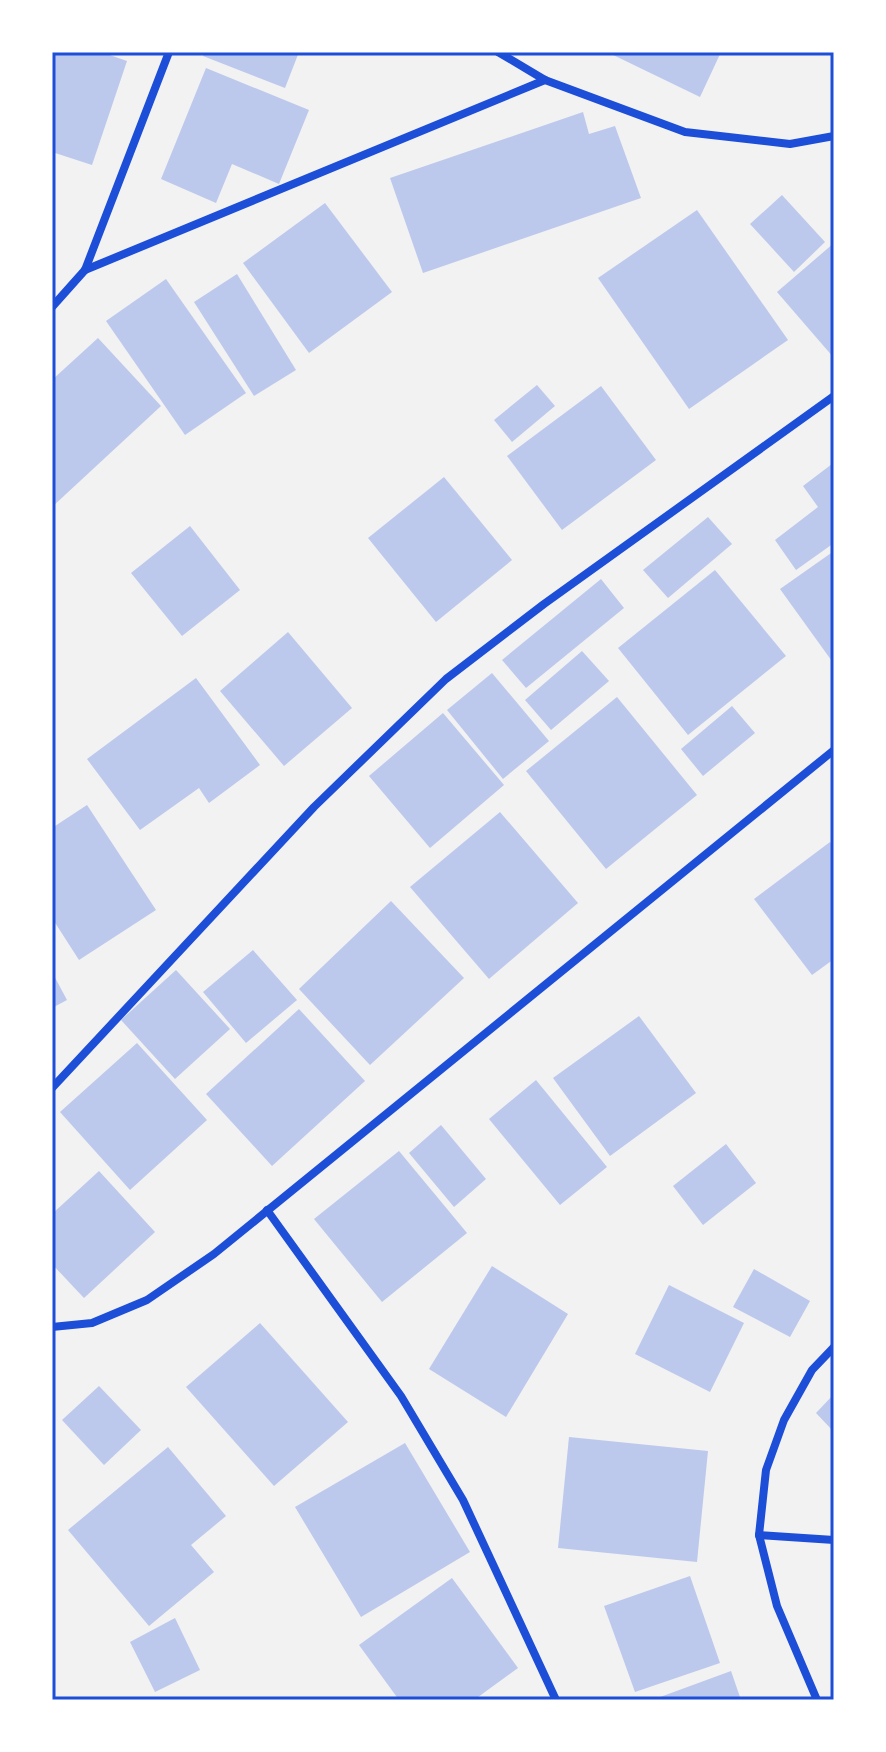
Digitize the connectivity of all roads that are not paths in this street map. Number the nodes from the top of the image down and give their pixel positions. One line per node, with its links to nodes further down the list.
1 (169, 52): 5 (street)
2 (498, 52): 3 (street)
3 (545, 80): 4 (street); 5 (street)
4 (834, 136)
5 (85, 270): 6 (street)
6 (52, 307)
7 (834, 396): 9 (street)
8 (834, 750): 10 (street)
9 (52, 1088)
10 (267, 1210): 11 (street); 15 (street)
11 (52, 1327)
12 (834, 1347): 13 (street)
13 (759, 1535): 14 (street); 16 (street)
14 (834, 1540)
15 (556, 1700)
16 (817, 1700)

